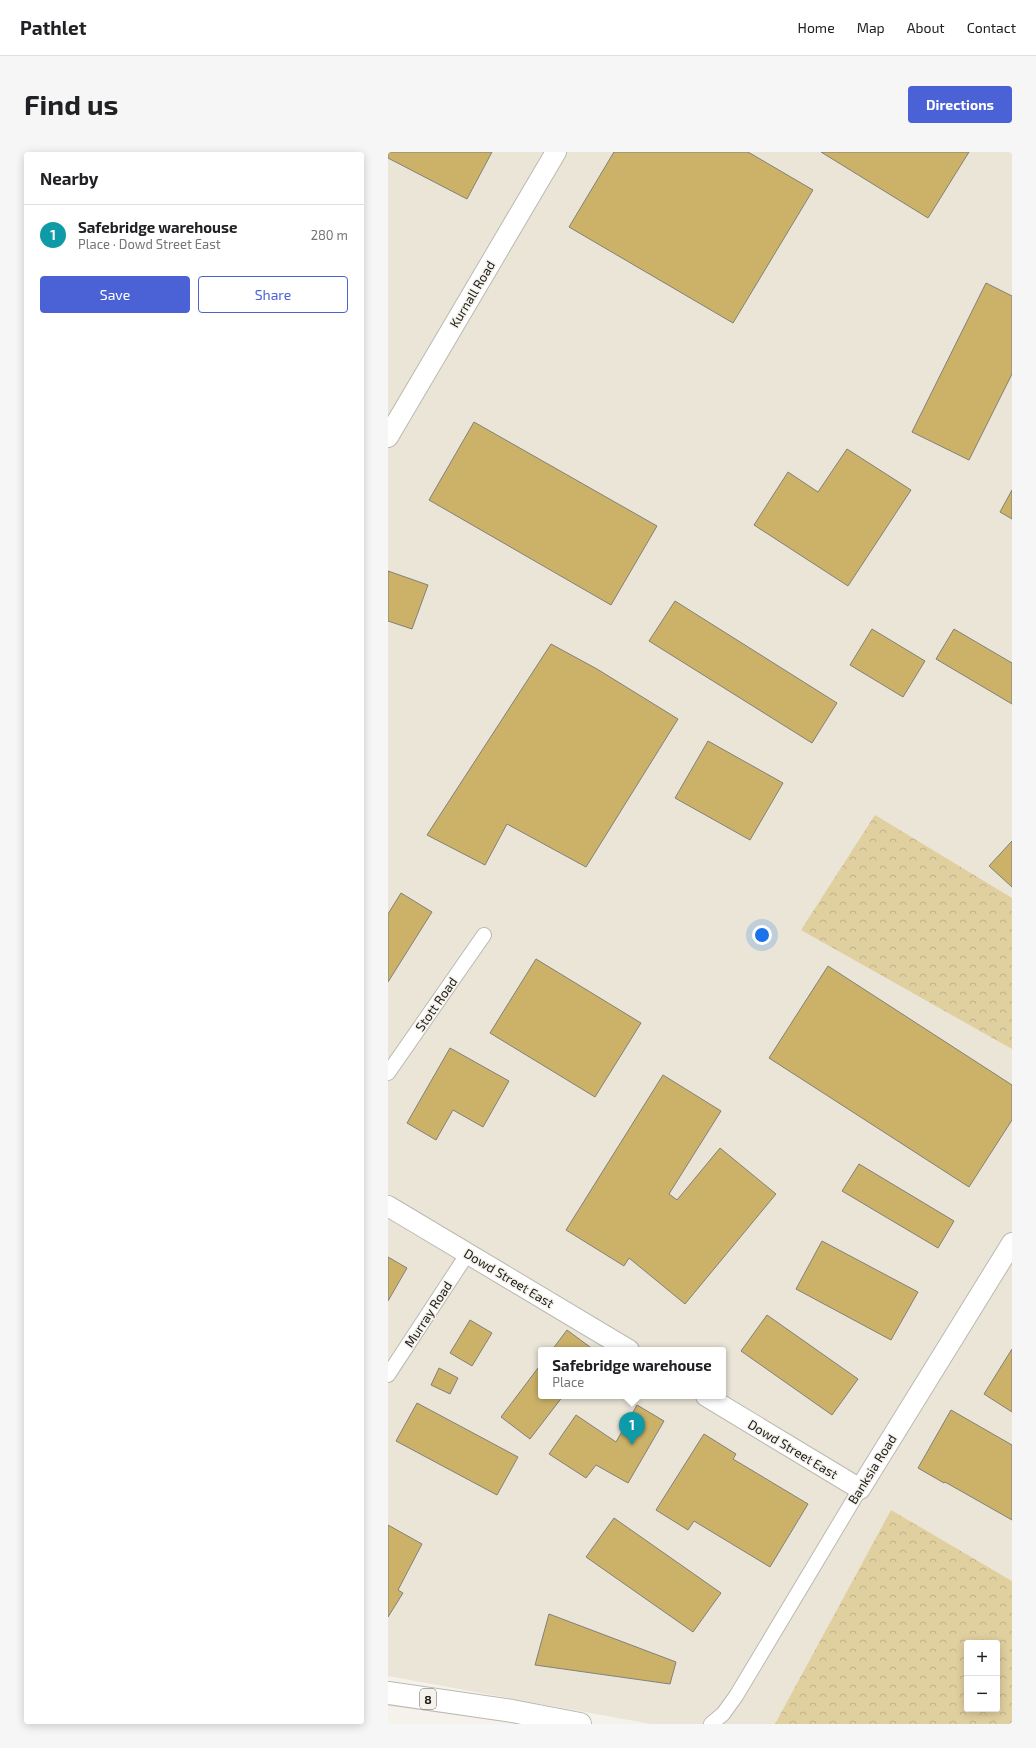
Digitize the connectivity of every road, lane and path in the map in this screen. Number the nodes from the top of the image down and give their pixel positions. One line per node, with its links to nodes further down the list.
1 (556, 152): 2 (street, Kurnall Road)
2 (388, 437)
3 (484, 935): 4 (street, Stott Road)
4 (388, 1073)
5 (388, 1206): 7 (street, Dowd Street East)
6 (1012, 1244): 11 (street, Banksia Road)
7 (468, 1253): 8 (street, Dowd Street East); 9 (street, Murray Road)
8 (624, 1347)
9 (388, 1375)
10 (711, 1399): 11 (street, Dowd Street East)
11 (860, 1489): 13 (street, Banksia Road)
12 (388, 1693): 14 (highway, 8)
13 (736, 1696): 15 (street, Banksia Road); 16 (street, Banksia Road)
14 (580, 1724)
15 (711, 1724)
16 (727, 1724)

